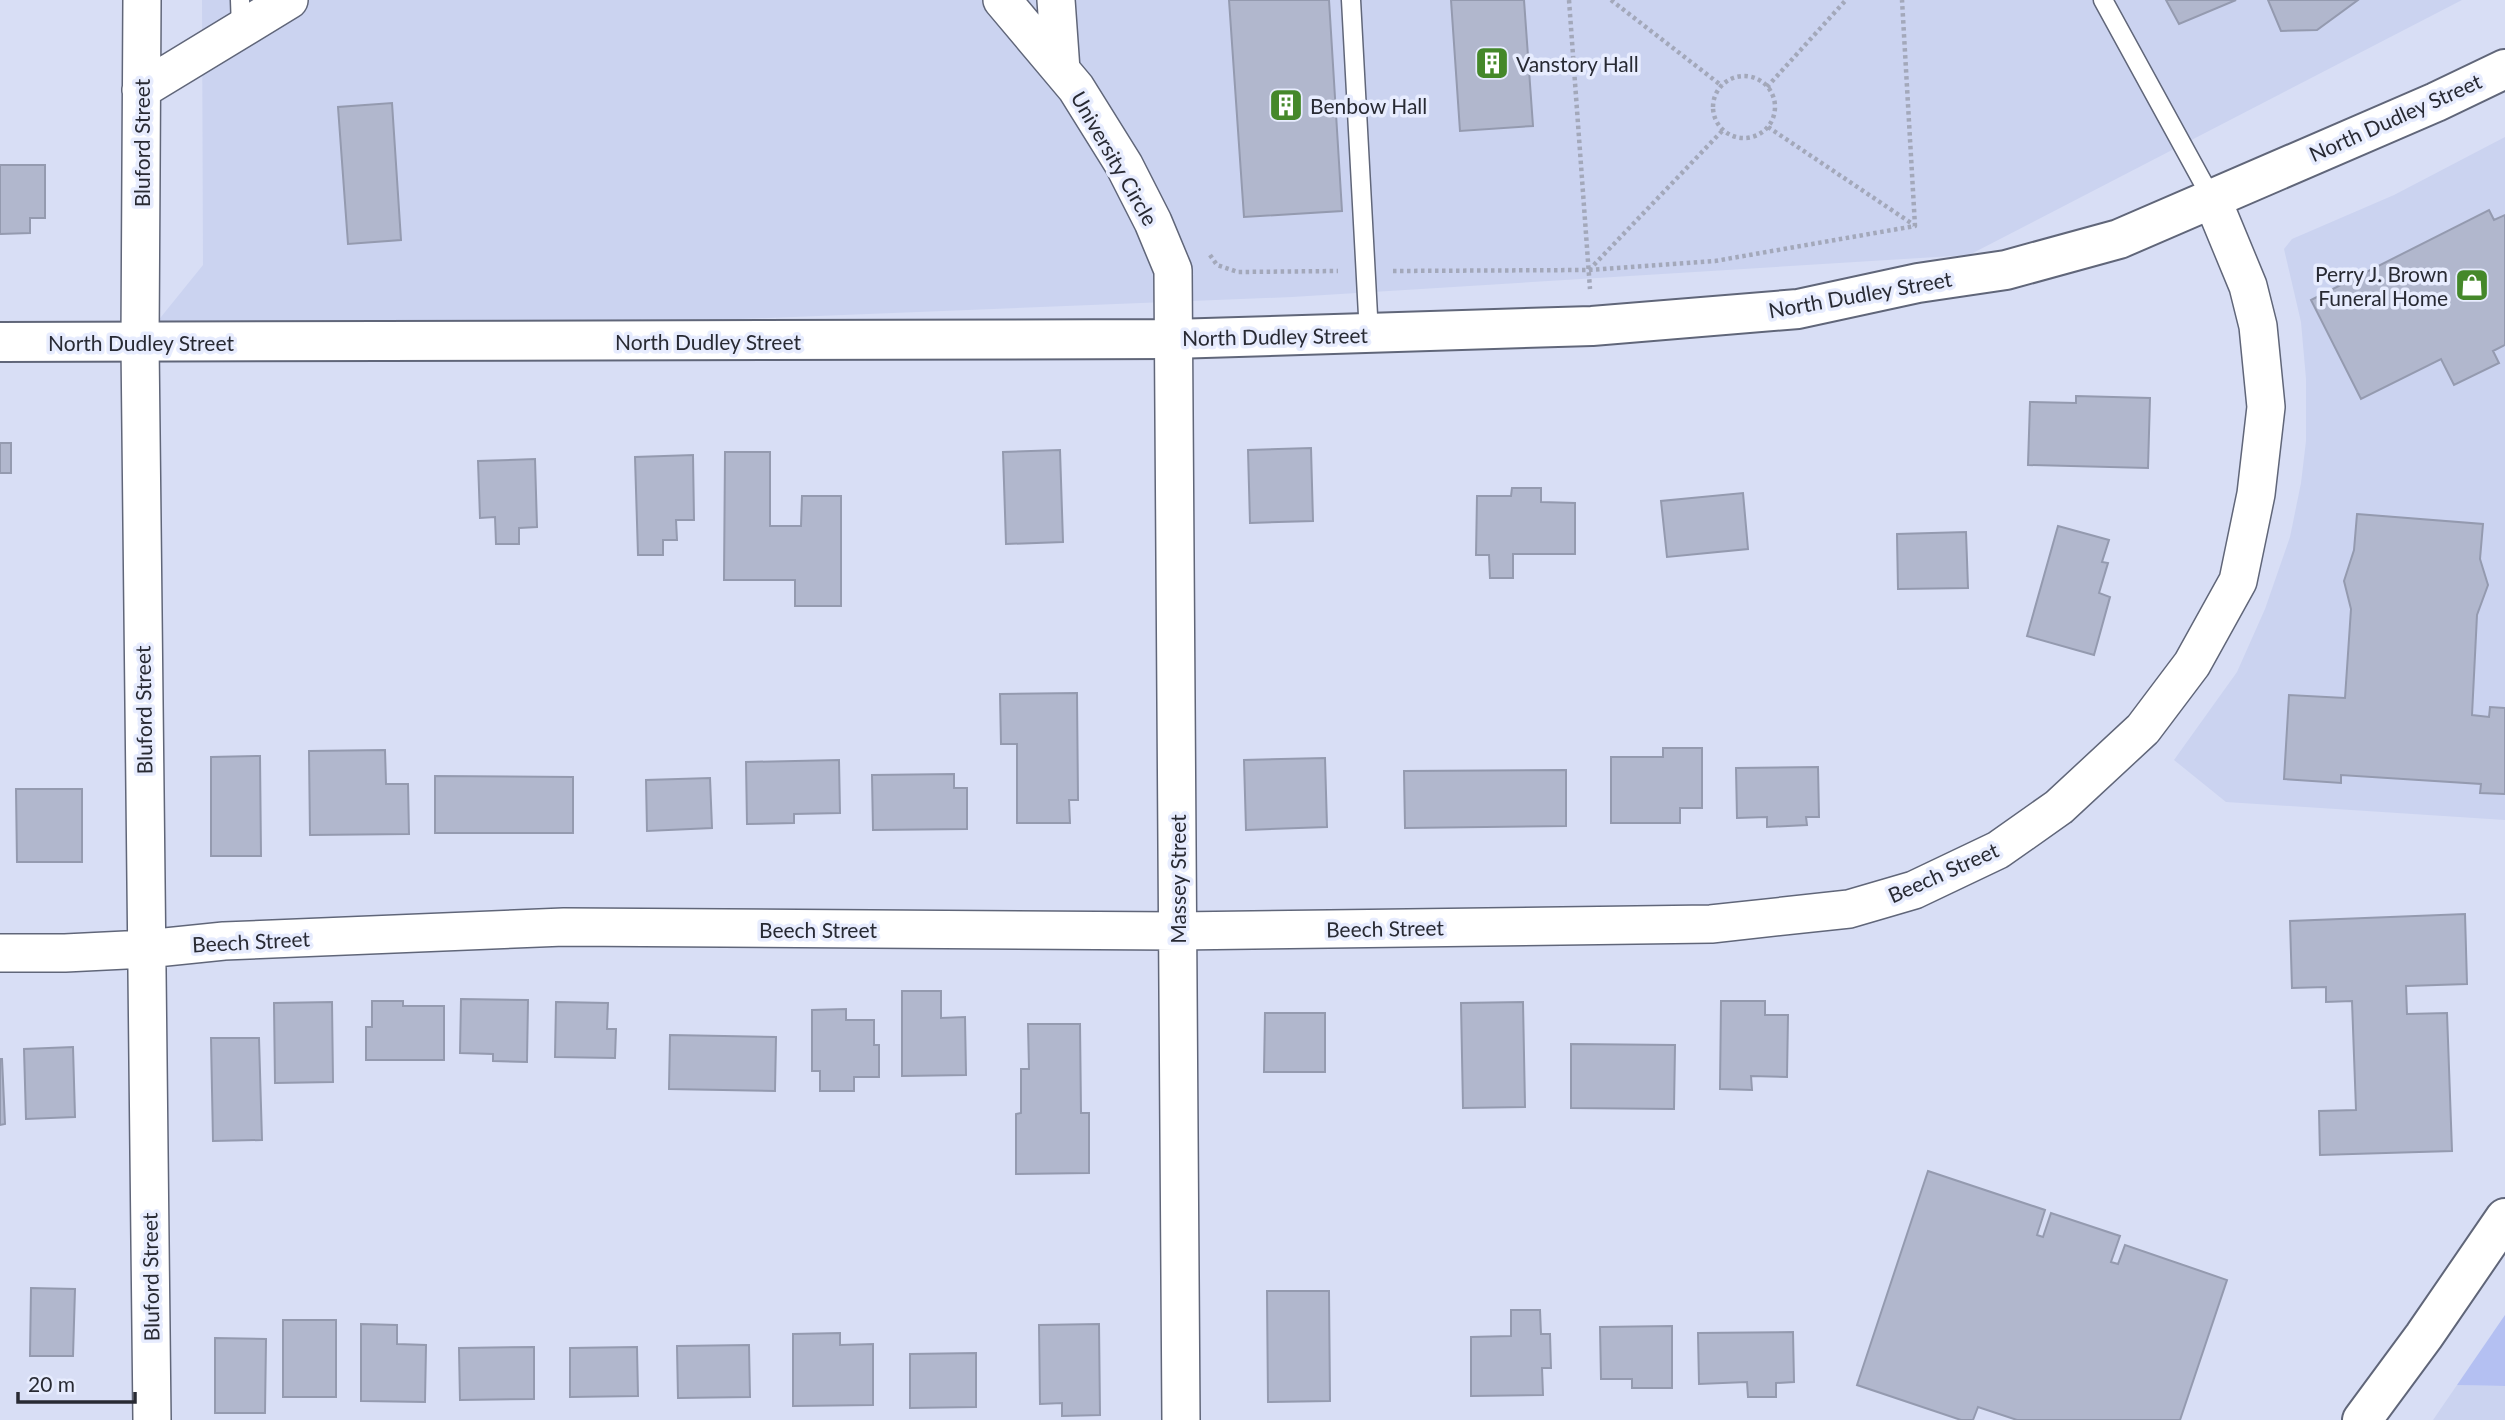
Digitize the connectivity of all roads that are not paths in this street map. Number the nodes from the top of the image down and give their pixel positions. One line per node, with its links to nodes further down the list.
1 (142, 0): 10 (street, Bluford Street)
2 (289, 0): 7 (street)
3 (1002, 0): 9 (street, University Circle)
4 (1056, 0): 9 (street)
5 (1351, 0): 12 (lane)
6 (2103, 0): 11 (lane)
7 (240, 15): 10 (street)
8 (2505, 69): 11 (street, North Dudley Street)
9 (1061, 71): 13 (street, University Circle)
10 (141, 90): 15 (street, Bluford Street)
11 (2212, 198): 12 (street, North Dudley Street); 16 (street, Beech Street)
12 (1369, 334): 13 (street, North Dudley Street)
13 (1172, 339): 15 (street, North Dudley Street); 16 (street, Massey Street)
14 (0, 342): 15 (street, North Dudley Street)
15 (140, 343): 17 (street, Bluford Street)
16 (1177, 931): 17 (street, Beech Street); 21 (street, Massey Street)
17 (146, 949): 18 (street, Beech Street); 20 (street, Bluford Street)
18 (0, 953)
19 (2499, 1233): 22 (street)
20 (152, 1420)
21 (1181, 1420)
22 (2362, 1420)

